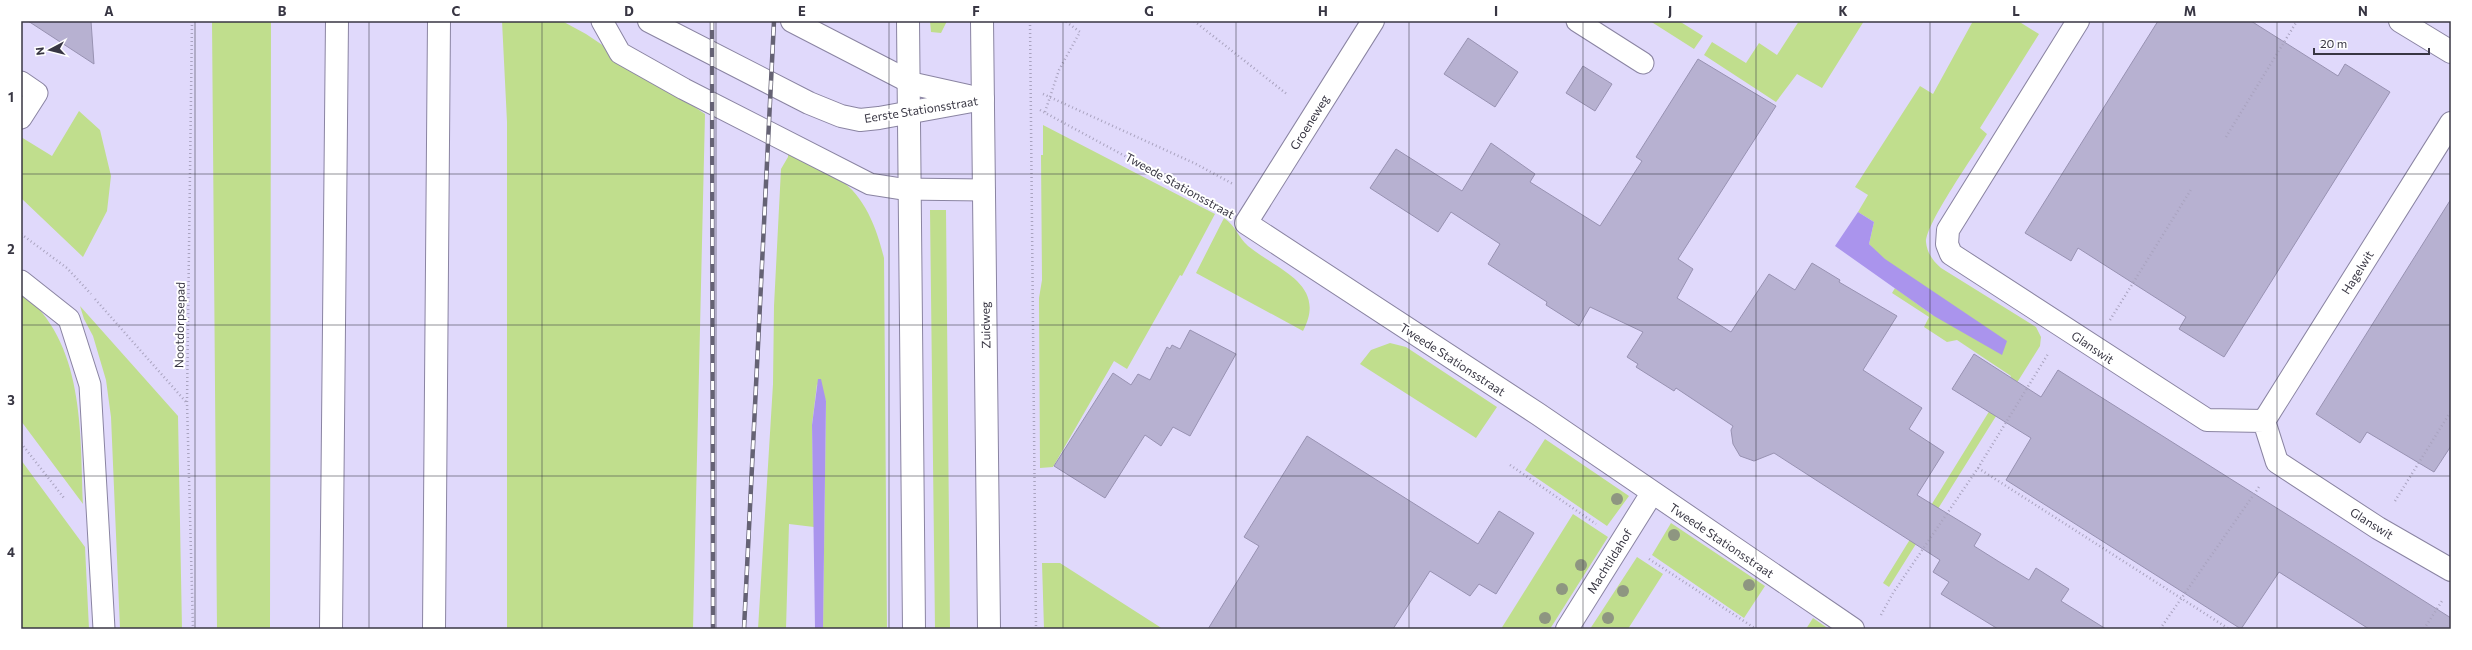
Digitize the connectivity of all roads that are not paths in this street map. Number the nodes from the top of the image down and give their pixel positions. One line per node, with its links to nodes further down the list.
1 (337, 21): 28 (main road)
2 (439, 21): 29 (main road)
3 (602, 21): 20 (lane)
4 (649, 21): 17 (main road, Eerste Stationsstraat)
5 (792, 21): 15 (main road, Eerste Stationsstraat)
6 (908, 21): 15 (main road)
7 (982, 21): 16 (main road, Zuidweg)
8 (1372, 21): 22 (main road, Groeneweg)
9 (1577, 21): 13 (lane)
10 (2078, 21): 24 (main road, Glanswit)
11 (2400, 21): 12 (main road)
12 (2451, 52)
13 (1643, 63)
14 (21, 82): 18 (lane)
15 (908, 82): 16 (main road, Eerste Stationsstraat); 17 (main road)
16 (983, 99): 17 (main road, Eerste Stationsstraat); 21 (main road, Zuidweg)
17 (908, 113): 20 (main road)
18 (21, 118)
19 (2451, 123): 24 (main road, Hagelwit)
20 (910, 190): 21 (lane); 30 (main road)
21 (984, 190): 31 (main road, Zuidweg)
22 (1246, 223): 25 (main road, Tweede Stationsstraat)
23 (21, 281): 27 (lane)
24 (2264, 421): 26 (main road, Glanswit)
25 (1652, 493): 32 (main road, Machtildahof); 33 (main road, Tweede Stationsstraat)
26 (2451, 570)
27 (104, 629)
28 (331, 629)
29 (434, 629)
30 (914, 629)
31 (989, 629)
32 (1568, 629)
33 (1853, 629)

